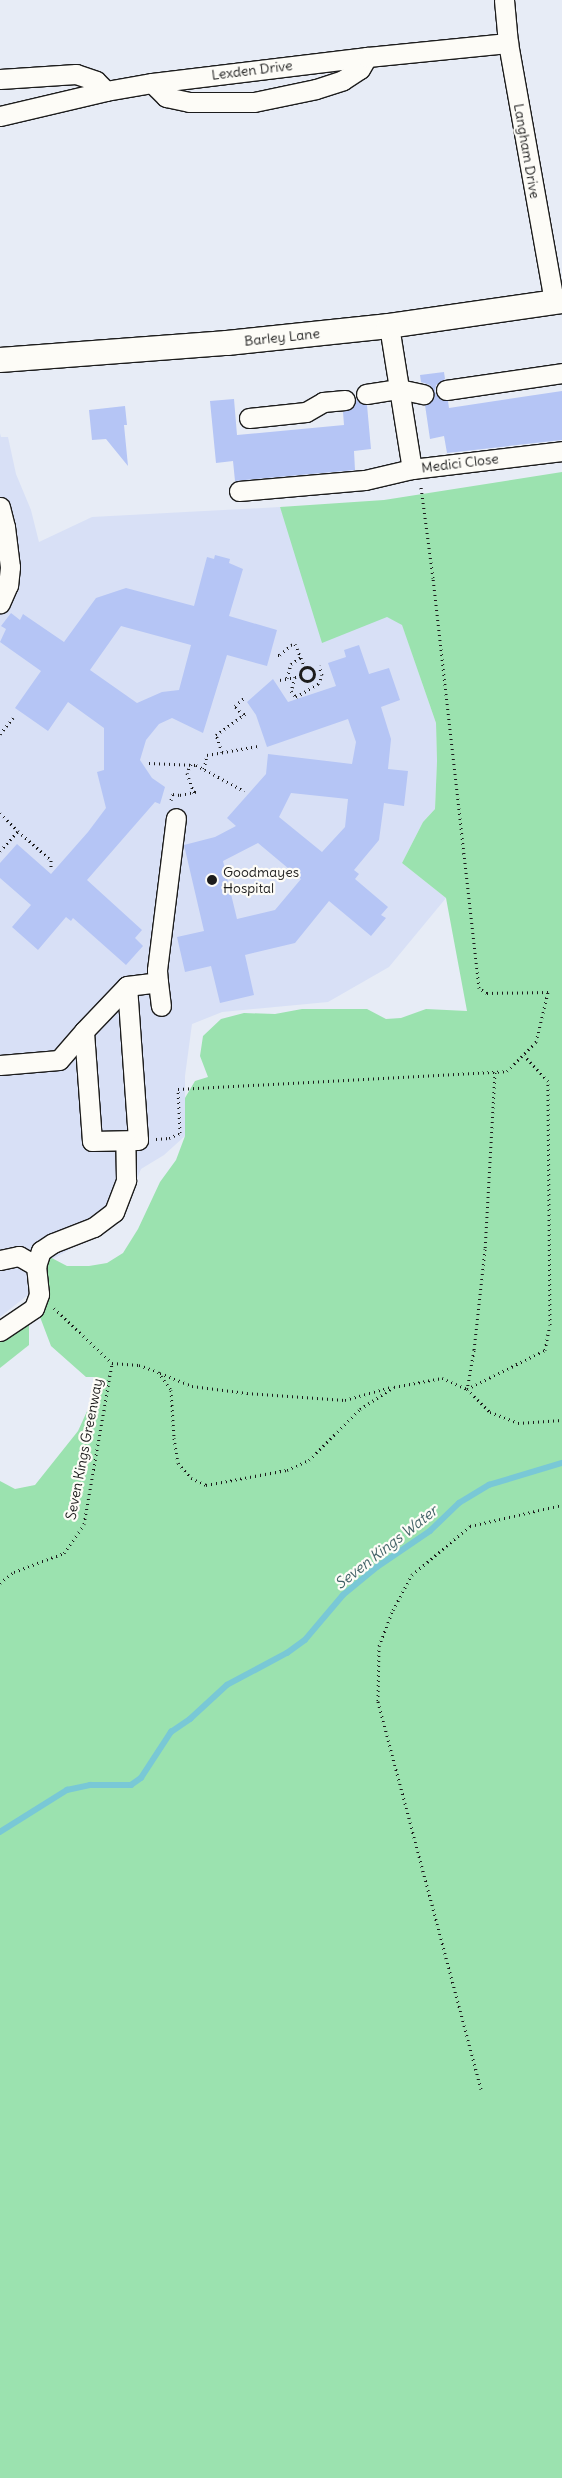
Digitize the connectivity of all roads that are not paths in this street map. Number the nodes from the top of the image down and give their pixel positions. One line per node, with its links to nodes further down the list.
1 (504, 0): 2 (street, Langham Drive)
2 (508, 43): 3 (street, Lexden Drive); 8 (street, Langham Drive)
3 (367, 57): 5 (street, Lexden Drive); 5 (street)
4 (0, 79): 6 (street)
5 (152, 83): 6 (street, Lexden Drive)
6 (106, 91): 7 (street, Lexden Drive)
7 (0, 116)
8 (558, 301): 9 (main road, Barley Lane)
9 (389, 326): 10 (main road, Barley Lane); 12 (street, Medici Close)
10 (0, 360)
11 (562, 373): 13 (street)
12 (399, 389): 14 (street); 15 (street); 19 (street, Medici Close)
13 (446, 390)
14 (366, 394)
15 (423, 394)
16 (345, 400): 17 (street)
17 (249, 418)
18 (562, 451): 19 (street, Medici Close)
19 (415, 469): 20 (street)
20 (239, 491)
21 (0, 508): 22 (street)
22 (0, 603)
23 (173, 810): 24 (street)
24 (158, 982): 25 (street); 26 (street)
25 (127, 986): 27 (street); 29 (street)
26 (161, 1006)
27 (84, 1031): 28 (street); 29 (street)
28 (0, 1065)
29 (132, 1140): 31 (street)
30 (0, 1259): 31 (street)
31 (36, 1266): 32 (street)
32 (0, 1331)

